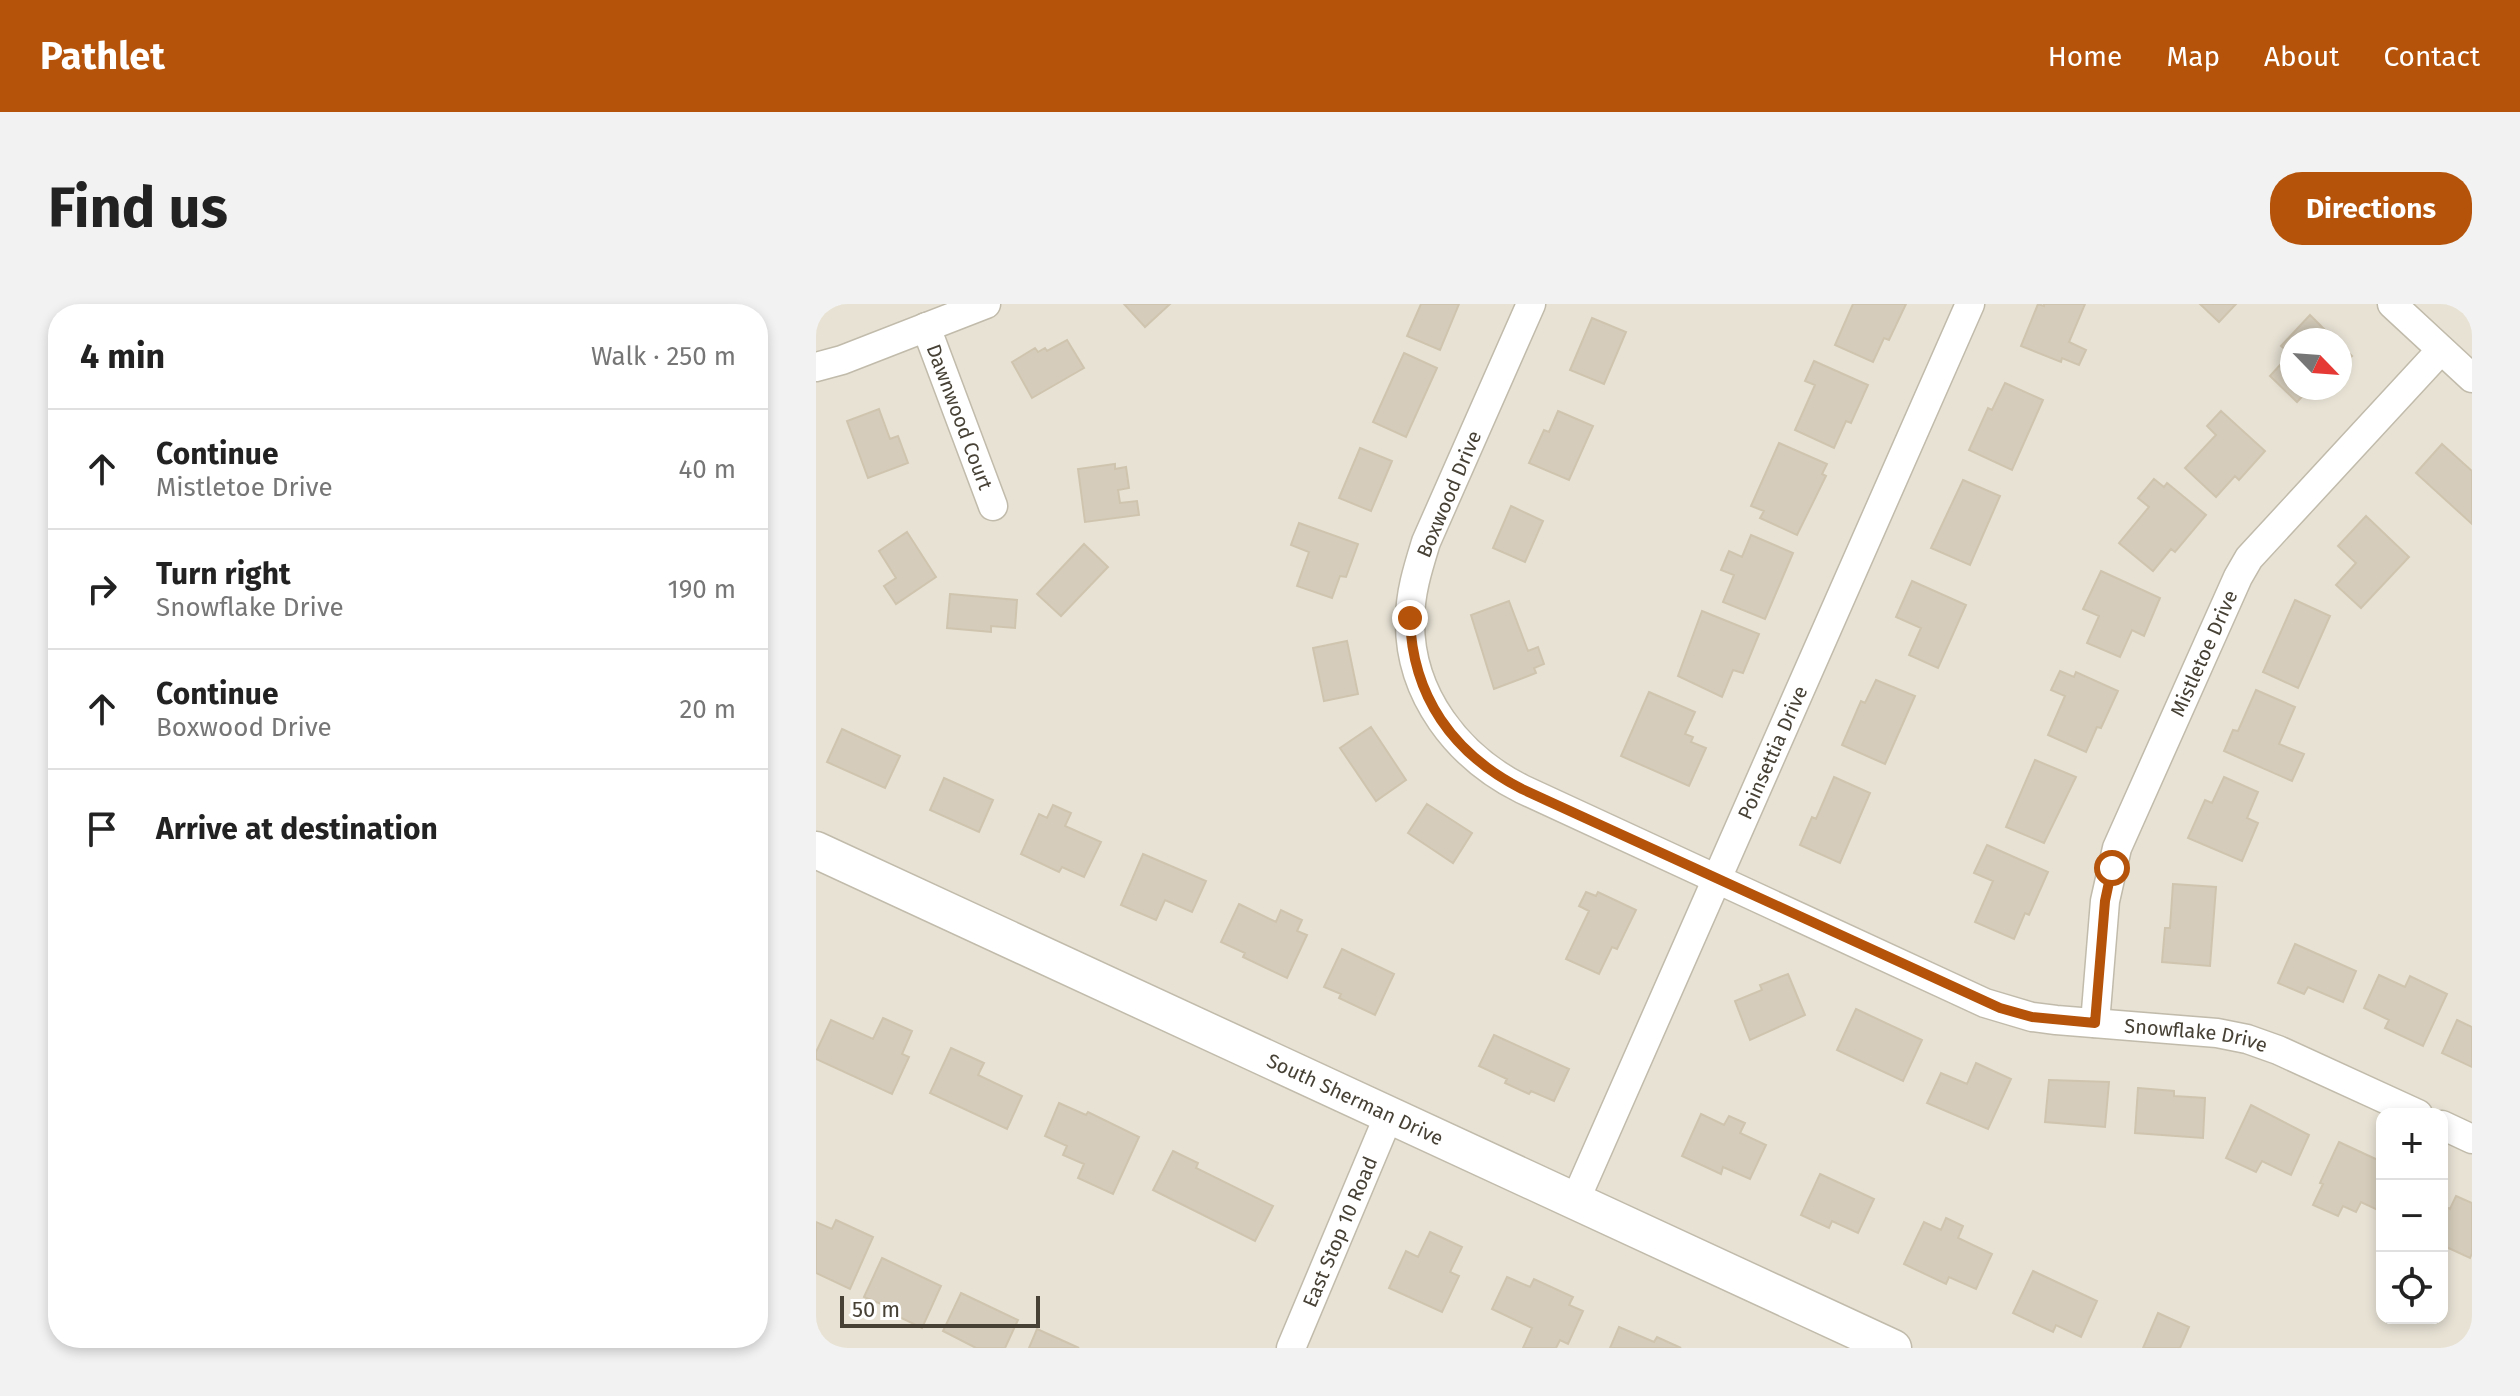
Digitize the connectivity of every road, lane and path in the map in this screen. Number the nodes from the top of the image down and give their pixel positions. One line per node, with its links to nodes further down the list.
1 (986, 304): 5 (street)
2 (1531, 304): 10 (street, Boxwood Drive)
3 (1970, 304): 12 (street, Poinsettia Drive)
4 (2392, 304): 6 (street)
5 (926, 327): 7 (street); 9 (street, Dawnwood Court)
6 (2441, 350): 8 (street); 13 (street, Mistletoe Drive)
7 (816, 367)
8 (2472, 378)
9 (993, 506)
10 (1424, 693): 12 (street, Snowflake Drive)
11 (816, 850): 15 (street, South Sherman Drive)
12 (1719, 879): 13 (street, Snowflake Drive); 18 (street, Poinsettia Drive)
13 (2095, 1023): 14 (street, Snowflake Drive)
14 (2405, 1108)
15 (1389, 1115): 18 (street, South Sherman Drive); 19 (street, East Stop 10 Road)
16 (2448, 1128): 17 (street)
17 (2472, 1139)
18 (1575, 1201): 20 (street, South Sherman Drive)
19 (1291, 1348)
20 (1893, 1348)

